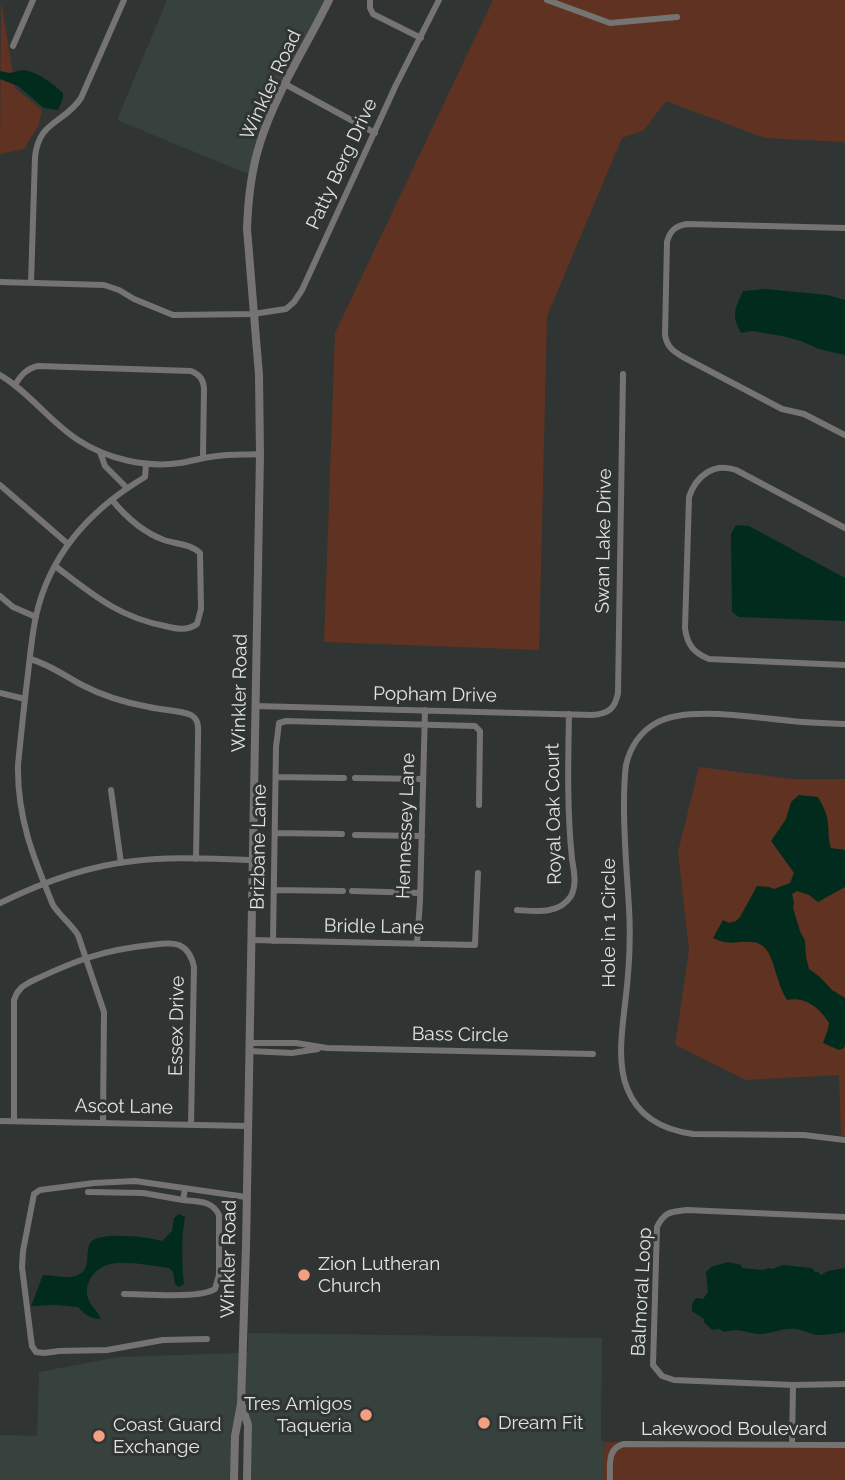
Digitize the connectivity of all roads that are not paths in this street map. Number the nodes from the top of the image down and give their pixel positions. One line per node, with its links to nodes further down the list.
1 (33, 0): 9 (street)
2 (124, 0): 14 (street)
3 (328, 0): 10 (street, Winkler Road)
4 (370, 0): 8 (street)
5 (439, 0): 8 (street, Patty Berg Drive)
6 (547, 0): 7 (street)
7 (677, 17)
8 (421, 38): 11 (street, Patty Berg Drive)
9 (13, 46)
10 (285, 84): 11 (street); 15 (street, Winkler Road)
11 (375, 133): 15 (street, Patty Berg Drive)
12 (845, 228): 19 (street)
13 (0, 282): 14 (street, Patty Berg Drive)
14 (31, 283): 15 (street, Patty Berg Drive)
15 (253, 314): 21 (street, Winkler Road)
16 (623, 374): 37 (street, Swan Lake Drive)
17 (0, 375): 18 (street)
18 (15, 385): 20 (street); 22 (street)
19 (845, 435)
20 (100, 452): 23 (street); 25 (street)
21 (260, 454): 22 (street); 36 (street, Winkler Road)
22 (203, 457): 23 (street)
23 (146, 464): 25 (street)
24 (0, 485): 28 (street)
25 (127, 488): 26 (street)
26 (112, 500): 28 (street); 29 (street)
27 (845, 528): 33 (street)
28 (68, 544): 29 (street)
29 (55, 566): 31 (street)
30 (0, 596): 31 (street)
31 (36, 617): 32 (street)
32 (30, 659): 35 (street); 52 (street)
33 (845, 665)
34 (0, 694): 35 (street)
35 (25, 699): 56 (street)
36 (255, 706): 38 (street, Popham Drive); 53 (street, Winkler Road)
37 (613, 708): 39 (street, Popham Drive)
38 (425, 710): 39 (street, Popham Drive); 40 (street, Hennessey Lane)
39 (569, 714): 62 (street, Royal Oak Court)
40 (425, 724): 42 (street, Brizbane Lane); 45 (street, Hennessey Lane); 47 (street)
41 (845, 724): 74 (street, Hole in 1 Circle)
42 (276, 777): 43 (street); 48 (street, Brizbane Lane)
43 (344, 778)
44 (355, 778): 45 (street)
45 (423, 779): 51 (street, Hennessey Lane)
46 (111, 790): 54 (street)
47 (479, 804)
48 (275, 833): 49 (street); 57 (street, Brizbane Lane)
49 (342, 834)
50 (355, 835): 51 (street)
51 (422, 836): 60 (street, Hennessey Lane)
52 (196, 859): 53 (street); 54 (street)
53 (253, 860): 63 (street, Winkler Road)
54 (121, 863): 56 (street)
55 (478, 873): 65 (street, Bridle Lane)
56 (44, 883): 61 (street); 66 (street)
57 (274, 890): 58 (street); 64 (street, Brizbane Lane)
58 (343, 891)
59 (352, 891): 60 (street)
60 (420, 893): 65 (street, Hennessey Lane)
61 (0, 903)
62 (517, 910)
63 (251, 940): 64 (street, Bridle Lane); 67 (street, Winkler Road)
64 (273, 941): 65 (street, Bridle Lane)
65 (417, 943)
66 (86, 957): 70 (street); 71 (street); 72 (street, Essex Drive)
67 (249, 1047): 68 (street, Bass Circle); 73 (street, Winkler Road)
68 (593, 1054)
69 (0, 1121): 70 (street, Ascot Lane)
70 (14, 1121): 71 (street, Ascot Lane)
71 (103, 1123): 72 (street, Ascot Lane)
72 (191, 1124): 73 (street, Ascot Lane)
73 (248, 1126): 79 (street, Winkler Road)
74 (845, 1140)
75 (129, 1181): 76 (street); 78 (street); 83 (street)
76 (185, 1189): 79 (street); 80 (street)
77 (88, 1192): 78 (street)
78 (128, 1192): 80 (street)
79 (246, 1198): 86 (street, Winkler Road)
80 (183, 1200): 82 (street)
81 (845, 1217): 85 (street, Balmoral Loop)
82 (124, 1294)
83 (207, 1339)
84 (845, 1384): 85 (street, Balmoral Loop)
85 (793, 1385): 87 (street)
86 (241, 1404): 89 (street, Winkler Road); 90 (street, Winkler Road)
87 (792, 1445): 88 (street, Lakewood Boulevard); 91 (street, Lakewood Boulevard)
88 (845, 1445)
89 (234, 1480)
90 (247, 1480)
91 (610, 1480)

